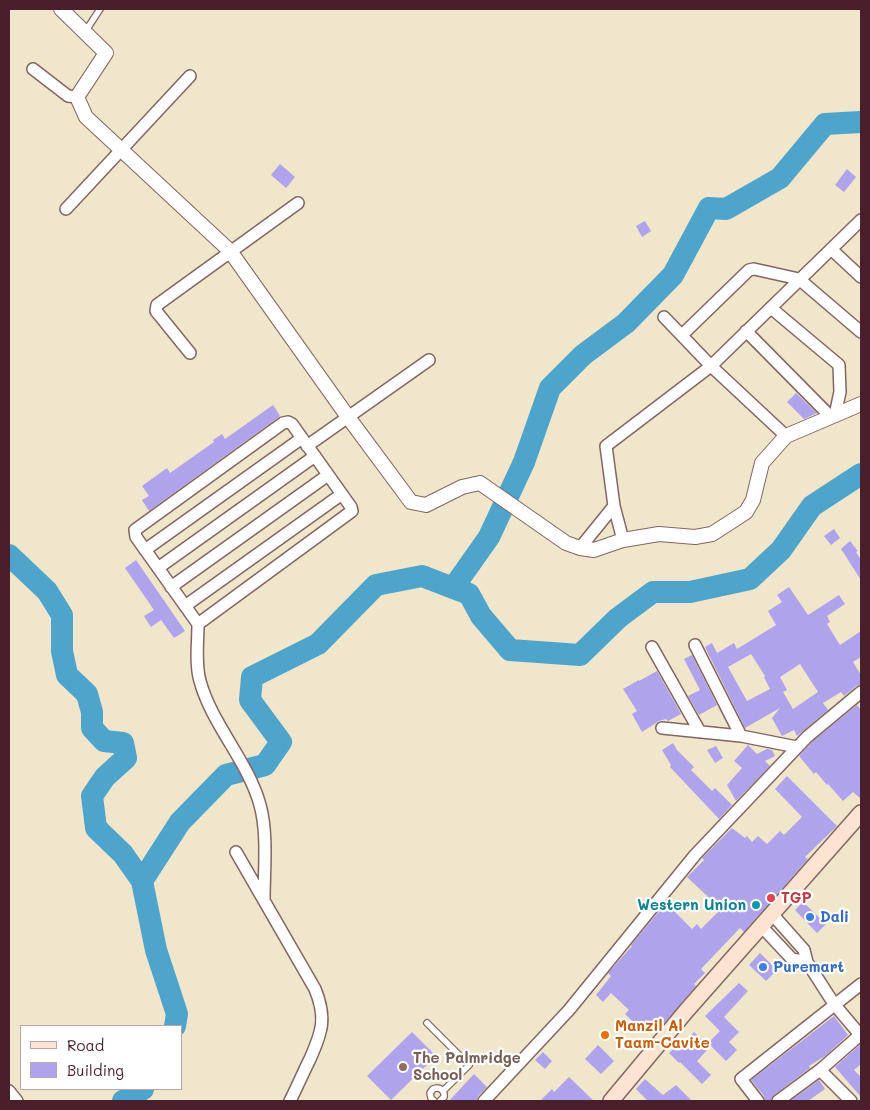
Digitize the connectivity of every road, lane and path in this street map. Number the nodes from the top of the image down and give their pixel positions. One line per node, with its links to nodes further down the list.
1 (61, 9): 3 (street)
2 (100, 9): 3 (lane)
3 (85, 32): 6 (street)
4 (33, 69): 6 (street)
5 (190, 76): 7 (street)
6 (77, 98): 7 (street)
7 (121, 150): 9 (street); 12 (street)
8 (298, 203): 12 (street)
9 (66, 208)
10 (861, 221): 11 (street)
11 (831, 249): 13 (street); 14 (street)
12 (230, 251): 20 (street); 25 (street)
13 (861, 277)
14 (799, 279): 15 (street); 18 (street); 19 (street)
15 (771, 308): 17 (street); 24 (street)
16 (664, 317): 19 (street)
17 (746, 331): 22 (street); 24 (street)
18 (861, 332)
19 (682, 335): 22 (street)
20 (190, 353)
21 (429, 360): 25 (street)
22 (711, 366): 26 (street); 31 (street)
23 (861, 404): 24 (street)
24 (833, 416): 26 (street)
25 (348, 417): 27 (street); 33 (street)
26 (786, 436): 32 (street)
27 (305, 442): 28 (street); 34 (street); 34 (street)
28 (315, 456): 29 (street); 35 (street)
29 (328, 475): 30 (street); 36 (street)
30 (342, 494): 37 (street); 38 (street)
31 (614, 506): 32 (street); 33 (street)
32 (623, 540): 33 (street)
33 (580, 548)
34 (145, 550): 35 (street)
35 (158, 568): 36 (street)
36 (171, 587): 37 (street)
37 (185, 606): 38 (street)
38 (198, 624): 48 (street)
39 (695, 645): 44 (street)
40 (652, 647): 43 (street)
41 (859, 698): 45 (street)
42 (662, 728): 43 (street)
43 (700, 732): 44 (street)
44 (741, 736): 45 (street)
45 (797, 747): 62 (street)
46 (861, 813): 49 (main road)
47 (236, 852): 48 (street)
48 (264, 900): 60 (street)
49 (772, 914): 50 (main road); 51 (street)
50 (762, 927): 51 (street); 63 (main road)
51 (807, 962): 53 (street)
52 (861, 984): 53 (street)
53 (834, 1004): 55 (street); 64 (street)
54 (427, 1023): 58 (lane)
55 (861, 1036): 56 (street)
56 (820, 1070): 65 (street); 66 (street)
57 (9, 1091): 59 (street)
58 (443, 1091): 61 (lane); 61 (lane)
59 (17, 1101)
60 (290, 1101)
61 (437, 1101)
62 (484, 1101)
63 (611, 1101)
64 (758, 1101)
65 (778, 1101)
66 (851, 1101)

